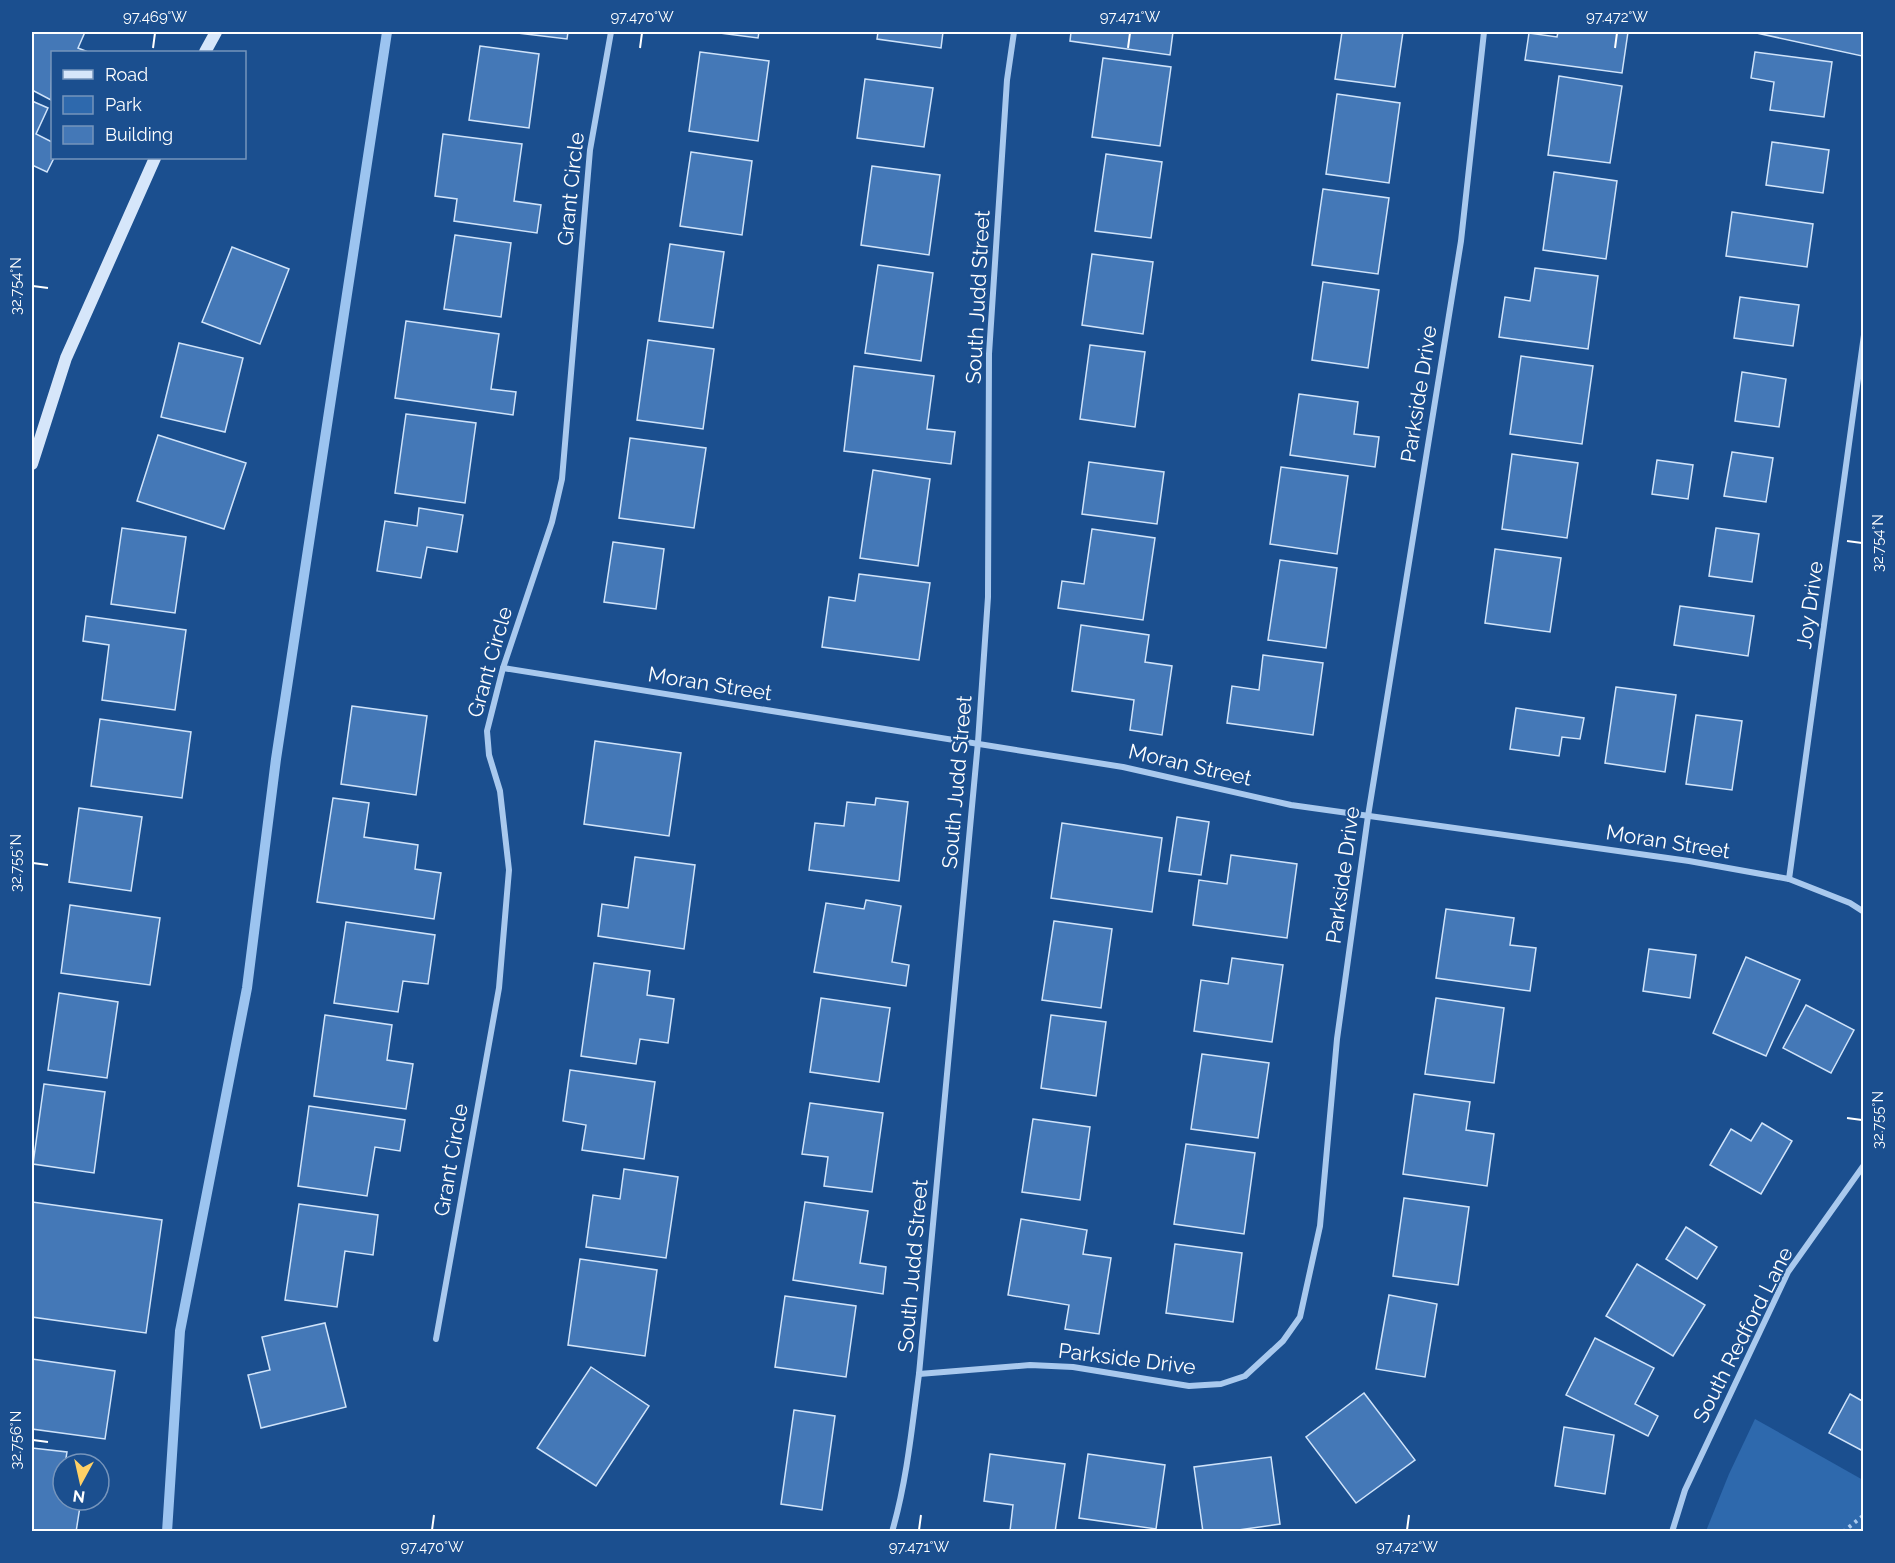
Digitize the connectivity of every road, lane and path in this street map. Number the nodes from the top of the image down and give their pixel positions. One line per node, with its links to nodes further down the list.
1 (216, 32): 5 (main road)
2 (611, 32): 9 (street, Grant Circle)
3 (1014, 32): 10 (street, South Judd Street)
4 (1484, 32): 11 (street, Parkside Drive)
5 (206, 51)
6 (155, 159): 8 (main road)
7 (1863, 335): 12 (street, Joy Drive)
8 (32, 464)
9 (503, 668): 10 (street, Moran Street); 15 (street, Grant Circle)
10 (978, 742): 11 (street, Moran Street); 16 (street, South Judd Street)
11 (1368, 816): 12 (street, Moran Street); 16 (street, Parkside Drive)
12 (1789, 879): 13 (street, Moran Street)
13 (1863, 912)
14 (1863, 1165): 19 (street, South Redford Lane)
15 (436, 1339)
16 (919, 1374): 18 (street, South Judd Street)
17 (1863, 1515): 20 (path)
18 (892, 1532)
19 (1672, 1532)
20 (1844, 1532)

